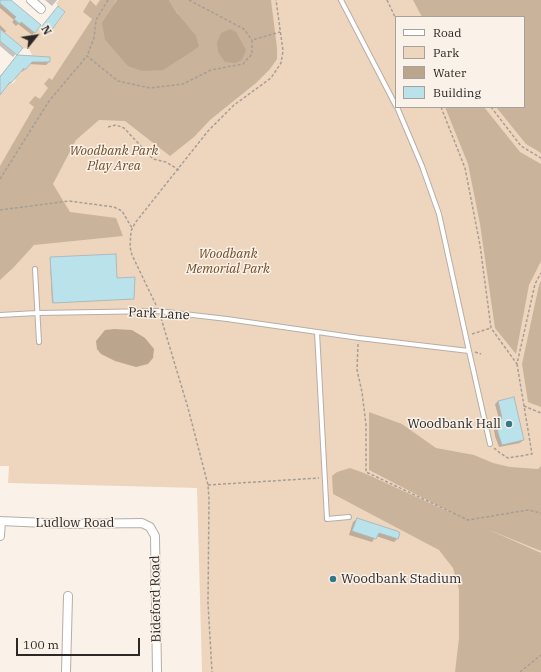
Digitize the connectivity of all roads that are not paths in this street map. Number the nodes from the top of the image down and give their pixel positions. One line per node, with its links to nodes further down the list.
1 (31, 0): 3 (street)
2 (341, 0): 4 (lane)
3 (41, 9)
4 (395, 104)
5 (397, 108): 11 (lane)
6 (35, 269): 7 (lane)
7 (37, 313): 8 (lane, Park Lane); 9 (lane, Park Lane); 10 (lane)
8 (0, 315)
9 (317, 332): 11 (lane, Park Lane); 13 (lane)
10 (39, 342)
11 (469, 351): 12 (lane)
12 (490, 444)
13 (349, 517)
14 (1, 521): 15 (street, Ludlow Road); 16 (street)
15 (150, 527): 19 (street, Bideford Road)
16 (0, 536)
17 (68, 596): 18 (street)
18 (66, 672)
19 (157, 672)

